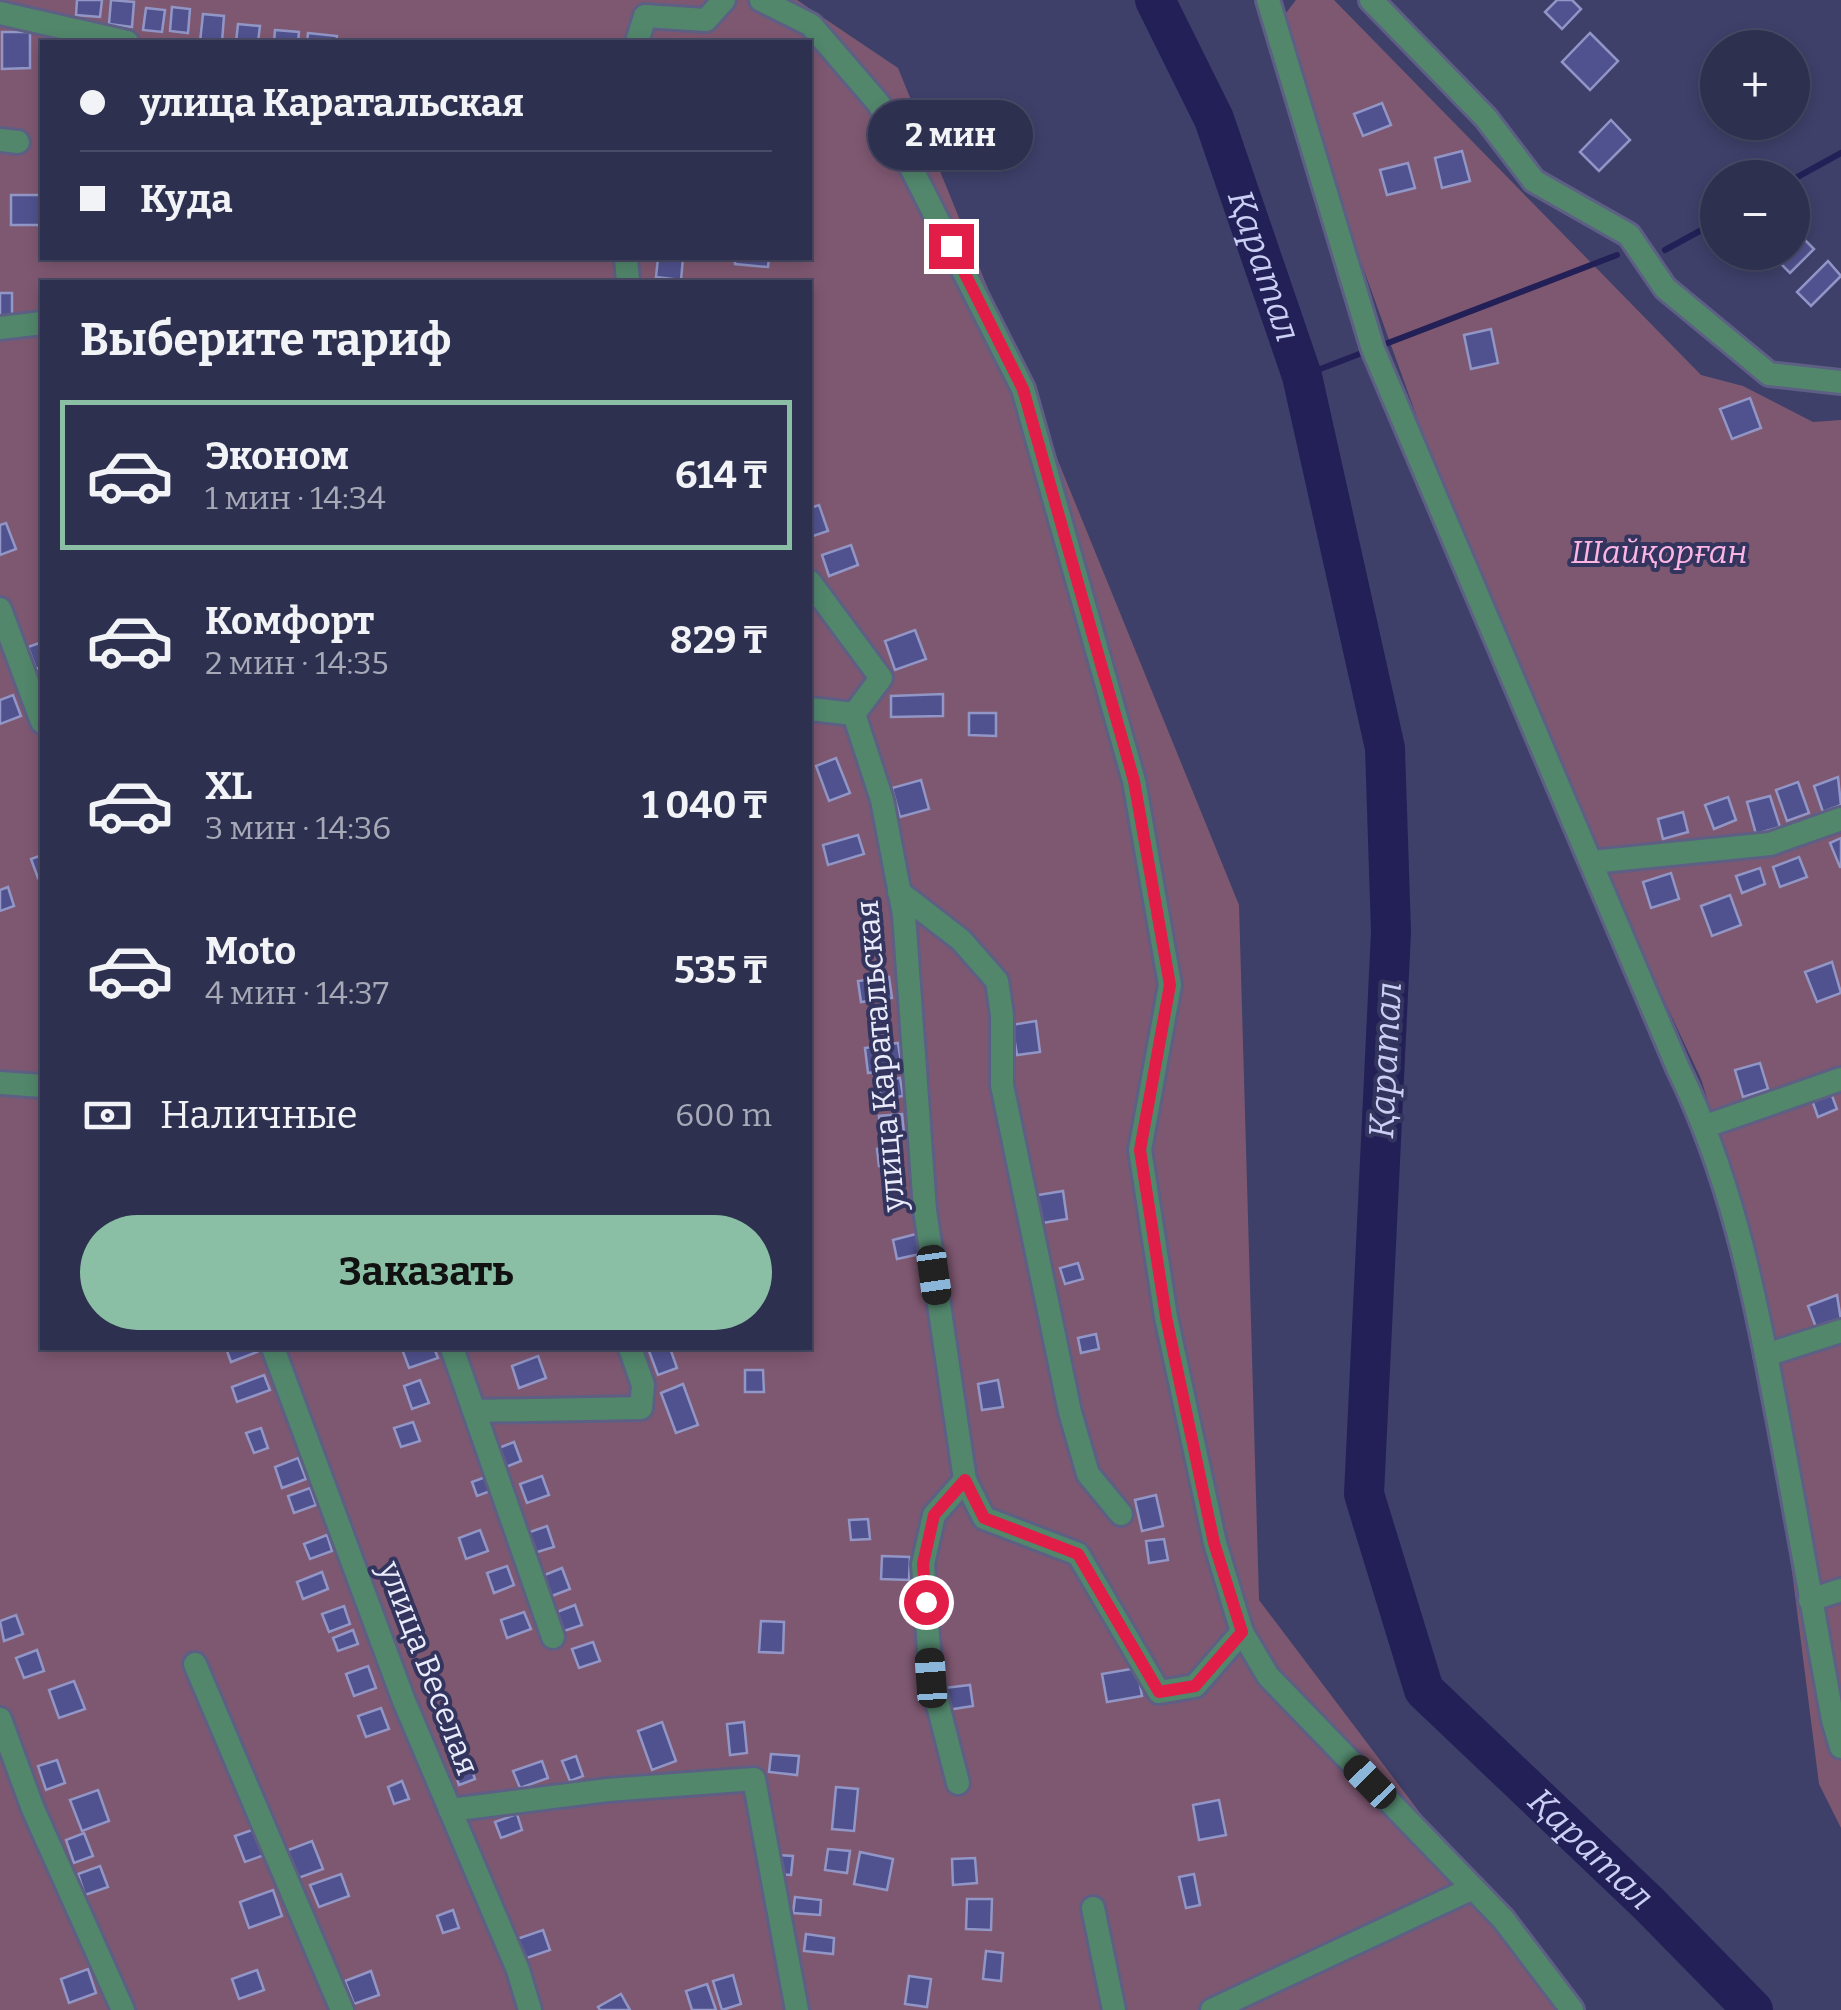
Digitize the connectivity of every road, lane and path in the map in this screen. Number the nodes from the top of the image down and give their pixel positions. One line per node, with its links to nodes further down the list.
1 (724, 0): 7 (street)
2 (761, 0): 33 (street)
3 (1268, 0): 17 (street)
4 (1370, 0): 10 (street)
5 (0, 13): 6 (street)
6 (118, 40)
7 (638, 40)
8 (40, 323): 9 (street)
9 (0, 328)
10 (1841, 382)
11 (812, 585): 14 (street)
12 (0, 609): 15 (street)
13 (812, 709): 14 (street)
14 (854, 714): 18 (street, улица Каратальская)
15 (40, 717)
16 (1841, 819): 17 (street)
17 (1592, 862): 22 (street)
18 (899, 892): 29 (street, улица Каратальская); 30 (street)
19 (1841, 1080): 22 (street)
20 (0, 1082): 21 (street)
21 (40, 1086)
22 (1706, 1126): 27 (street)
23 (1841, 1331): 27 (street)
24 (274, 1350): 39 (street, улица Веселая)
25 (453, 1350): 28 (street)
26 (631, 1350): 28 (street)
27 (1766, 1355): 32 (street)
28 (474, 1411): 34 (street)
29 (965, 1480): 33 (street); 38 (street)
30 (1120, 1514)
31 (1841, 1590): 32 (street)
32 (1810, 1600): 37 (street)
33 (1242, 1632): 40 (street)
34 (552, 1638)
35 (195, 1664): 43 (street)
36 (0, 1719): 42 (street)
37 (1841, 1747)
38 (958, 1783)
39 (450, 1810): 44 (street, улица Веселая); 45 (street)
40 (1473, 1888): 47 (street); 48 (street)
41 (1094, 1908): 46 (street)
42 (124, 2010)
43 (342, 2010)
44 (530, 2010)
45 (796, 2010)
46 (1114, 2010)
47 (1212, 2010)
48 (1572, 2010)

